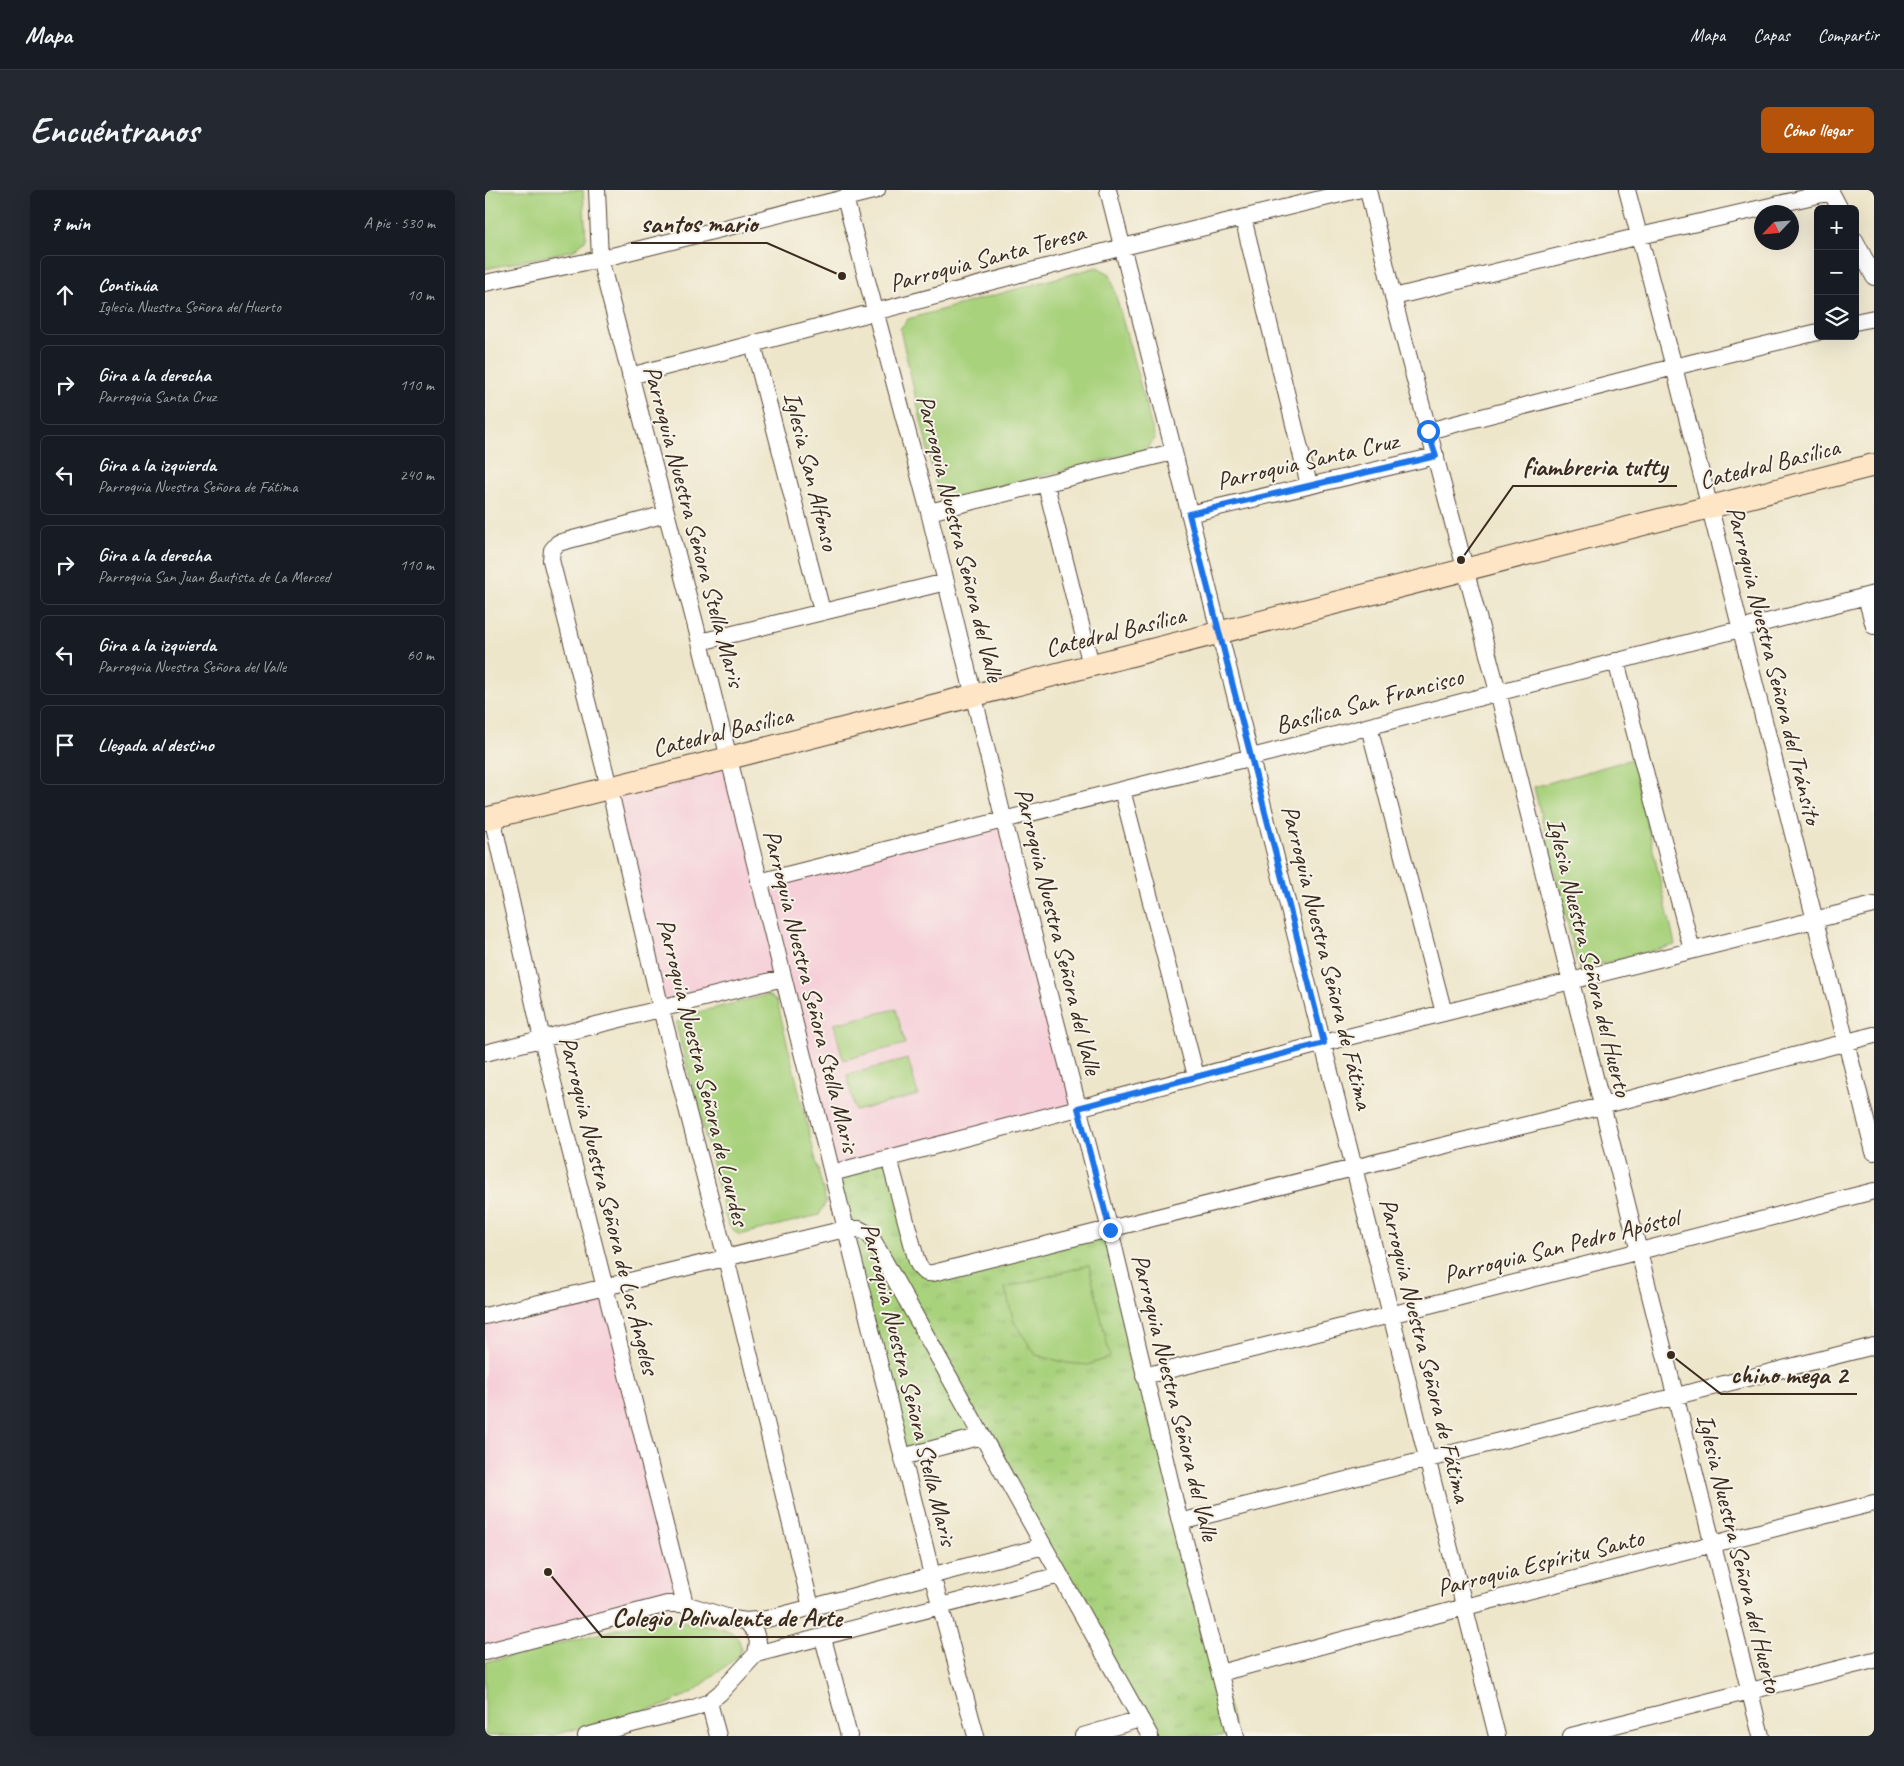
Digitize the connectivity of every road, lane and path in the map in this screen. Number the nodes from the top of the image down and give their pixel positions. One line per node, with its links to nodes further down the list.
1 (597, 190): 14 (street, Parroquia Nuestra Señora Stella Maris)
2 (877, 190): 8 (street)
3 (1108, 190): 12 (street, Parroquia Nuestra Señora de Fátima)
4 (1357, 190): 10 (street, Parroquia Santa Teresa)
5 (1368, 190): 17 (street, Iglesia Nuestra Señora del Huerto)
6 (1627, 190): 11 (street, Parroquia Nuestra Señora del Tránsito)
7 (1830, 191): 9 (street); 11 (street)
8 (845, 198): 14 (street); 18 (street, Parroquia Nuestra Señora del Valle)
9 (1837, 205)
10 (1243, 218): 12 (street, Parroquia Santa Teresa); 30 (street)
11 (1640, 236): 17 (street); 23 (street, Parroquia Nuestra Señora del Tránsito)
12 (1123, 247): 18 (street, Parroquia Santa Teresa); 26 (street, Parroquia Nuestra Señora de Fátima)
13 (1859, 248): 15 (street)
14 (600, 259): 16 (street); 24 (street, Parroquia Nuestra Señora Stella Maris)
15 (1874, 277)
16 (485, 283)
17 (1394, 297): 25 (street, Iglesia Nuestra Señora del Huerto)
18 (876, 312): 22 (street, Parroquia Santa Teresa); 32 (street, Parroquia Nuestra Señora del Valle)
19 (1874, 318): 20 (street)
20 (1859, 321)
21 (1814, 333): 23 (street)
22 (753, 344): 24 (street, Parroquia Santa Teresa); 38 (street, Iglesia San Alfonso)
23 (1674, 367): 25 (street); 31 (street, Parroquia Nuestra Señora del Tránsito)
24 (630, 376): 33 (street, Parroquia Nuestra Señora Stella Maris)
25 (1428, 431): 27 (street, Iglesia Nuestra Señora del Huerto)
26 (1173, 452): 29 (street); 34 (street, Parroquia Nuestra Señora de Fátima)
27 (1436, 456): 30 (street, Parroquia Santa Cruz); 35 (street, Iglesia Nuestra Señora del Huerto)
28 (1874, 465): 31 (main road, Catedral Basílica)
29 (1045, 485): 32 (street); 44 (street)
30 (1309, 485): 34 (street, Parroquia Santa Cruz)
31 (1709, 507): 35 (main road, Catedral Basílica); 40 (street, Parroquia Nuestra Señora del Tránsito)
32 (929, 512): 36 (street, Parroquia Nuestra Señora del Valle)
33 (666, 514): 42 (street, Parroquia Nuestra Señora Stella Maris); 50 (street, Parroquia Nuestra Señora de Lourdes)
34 (1189, 514): 41 (street, Parroquia Nuestra Señora de Fátima)
35 (1467, 570): 41 (main road, Catedral Basílica); 45 (street, Iglesia Nuestra Señora del Huerto)
36 (946, 582): 38 (street); 46 (street, Parroquia Nuestra Señora del Valle)
37 (1870, 596): 39 (street); 40 (street, Basílica San Francisco)
38 (822, 611): 42 (street)
39 (1874, 626)
40 (1741, 628): 43 (street, Basílica San Francisco); 56 (street, Parroquia Nuestra Señora del Tránsito)
41 (1221, 632): 44 (main road, Catedral Basílica); 48 (street, Parroquia Nuestra Señora de Fátima)
42 (700, 642): 49 (street, Parroquia Nuestra Señora Stella Maris)
43 (1616, 661): 45 (street, Basílica San Francisco); 57 (street)
44 (1091, 665): 46 (main road, Catedral Basílica)
45 (1498, 692): 47 (street, Basílica San Francisco); 59 (street, Iglesia Nuestra Señora del Huerto)
46 (975, 694): 49 (main road, Catedral Basílica); 53 (street, Parroquia Nuestra Señora del Valle)
47 (1369, 727): 48 (street, Basílica San Francisco); 61 (street)
48 (1252, 757): 51 (street, Basílica San Francisco); 65 (street, Parroquia Nuestra Señora de Fátima)
49 (729, 758): 50 (main road, Catedral Basílica); 54 (street, Parroquia Nuestra Señora Stella Maris)
50 (609, 787): 52 (main road, Catedral Basílica); 60 (street, Parroquia Nuestra Señora de Lourdes)
51 (1122, 790): 53 (street, Basílica San Francisco); 67 (street)
52 (488, 818): 63 (street, Parroquia Nuestra Señora de Los Ángeles)
53 (1004, 820): 54 (street, Basílica San Francisco); 69 (street, Parroquia Nuestra Señora del Valle)
54 (759, 882): 58 (street, Parroquia Nuestra Señora Stella Maris)
55 (1874, 905): 56 (street)
56 (1815, 920): 57 (street); 64 (street, Parroquia Nuestra Señora del Tránsito)
57 (1692, 950): 59 (street)
58 (783, 978): 60 (street); 73 (street, Parroquia Nuestra Señora Stella Maris)
59 (1571, 982): 61 (street); 68 (street, Iglesia Nuestra Señora del Huerto)
60 (661, 1009): 63 (street); 78 (street, Parroquia Nuestra Señora de Lourdes)
61 (1444, 1014): 65 (street)
62 (1874, 1035): 64 (street)
63 (542, 1039): 66 (street); 79 (street, Parroquia Nuestra Señora de Los Ángeles)
64 (1845, 1042): 68 (street); 70 (street, Parroquia Nuestra Señora del Tránsito)
65 (1324, 1043): 67 (street); 72 (street, Parroquia Nuestra Señora de Fátima)
66 (485, 1053)
67 (1196, 1076): 69 (street)
68 (1601, 1106): 72 (street); 77 (street, Iglesia Nuestra Señora del Huerto)
69 (1078, 1108): 71 (street); 76 (street, Parroquia Nuestra Señora del Valle)
70 (1874, 1152)
71 (889, 1158): 73 (street); 76 (street)
72 (1355, 1168): 76 (street); 80 (street, Parroquia Nuestra Señora de Fátima)
73 (832, 1173): 75 (street, Parroquia Nuestra Señora Stella Maris)
74 (1874, 1190): 77 (street, Parroquia San Pedro Apóstol)
75 (845, 1229): 78 (street); 85 (street); 86 (street, Parroquia Nuestra Señora Stella Maris)
76 (1110, 1230): 83 (street, Parroquia Nuestra Señora del Valle)
77 (1637, 1252): 80 (street, Parroquia San Pedro Apóstol); 84 (street, Iglesia Nuestra Señora del Huerto)
78 (726, 1258): 79 (street); 96 (street, Parroquia Nuestra Señora de Lourdes)
79 (605, 1286): 81 (street); 94 (street, Parroquia Nuestra Señora de Los Ángeles)
80 (1390, 1315): 83 (street, Parroquia San Pedro Apóstol); 87 (street, Parroquia Nuestra Señora de Fátima)
81 (485, 1316)
82 (1874, 1346): 84 (street)
83 (1144, 1376): 89 (street, Parroquia Nuestra Señora del Valle)
84 (1675, 1397): 87 (street); 90 (street, Iglesia Nuestra Señora del Huerto)
85 (982, 1436): 86 (street); 91 (street)
86 (902, 1457): 92 (street, Parroquia Nuestra Señora Stella Maris)
87 (1427, 1458): 89 (street); 97 (street, Parroquia Nuestra Señora de Fátima)
88 (1874, 1503): 90 (street, Parroquia Espíritu Santo)
89 (1180, 1522): 103 (street, Parroquia Nuestra Señora del Valle)
90 (1713, 1544): 97 (street, Parroquia Espíritu Santo); 104 (street, Iglesia Nuestra Señora del Huerto)
91 (1044, 1546): 92 (street); 93 (street)
92 (932, 1575): 95 (street, Parroquia Nuestra Señora Stella Maris); 96 (street)
93 (1059, 1575): 95 (street); 106 (street)
94 (685, 1604): 98 (street); 100 (street)
95 (940, 1606): 99 (street); 111 (street, Parroquia Nuestra Señora Stella Maris)
96 (811, 1607): 98 (street)
97 (1465, 1607): 103 (street, Parroquia Espíritu Santo); 115 (street, Parroquia Nuestra Señora de Fátima)
98 (746, 1621): 101 (street)
99 (823, 1638): 101 (street); 110 (street)
100 (485, 1652)
101 (755, 1654): 105 (street)
102 (1874, 1660): 104 (street)
103 (1220, 1673): 114 (street, Parroquia Nuestra Señora del Valle)
104 (1749, 1692): 107 (street); 117 (street, Iglesia Nuestra Señora del Huerto)
105 (709, 1702): 108 (street); 109 (street)
106 (1140, 1720): 112 (street); 113 (street)
107 (1589, 1734): 116 (street)
108 (588, 1736)
109 (718, 1736)
110 (849, 1736)
111 (975, 1736)
112 (1083, 1736)
113 (1149, 1736)
114 (1236, 1736)
115 (1497, 1736)
116 (1571, 1736)
117 (1761, 1736)

